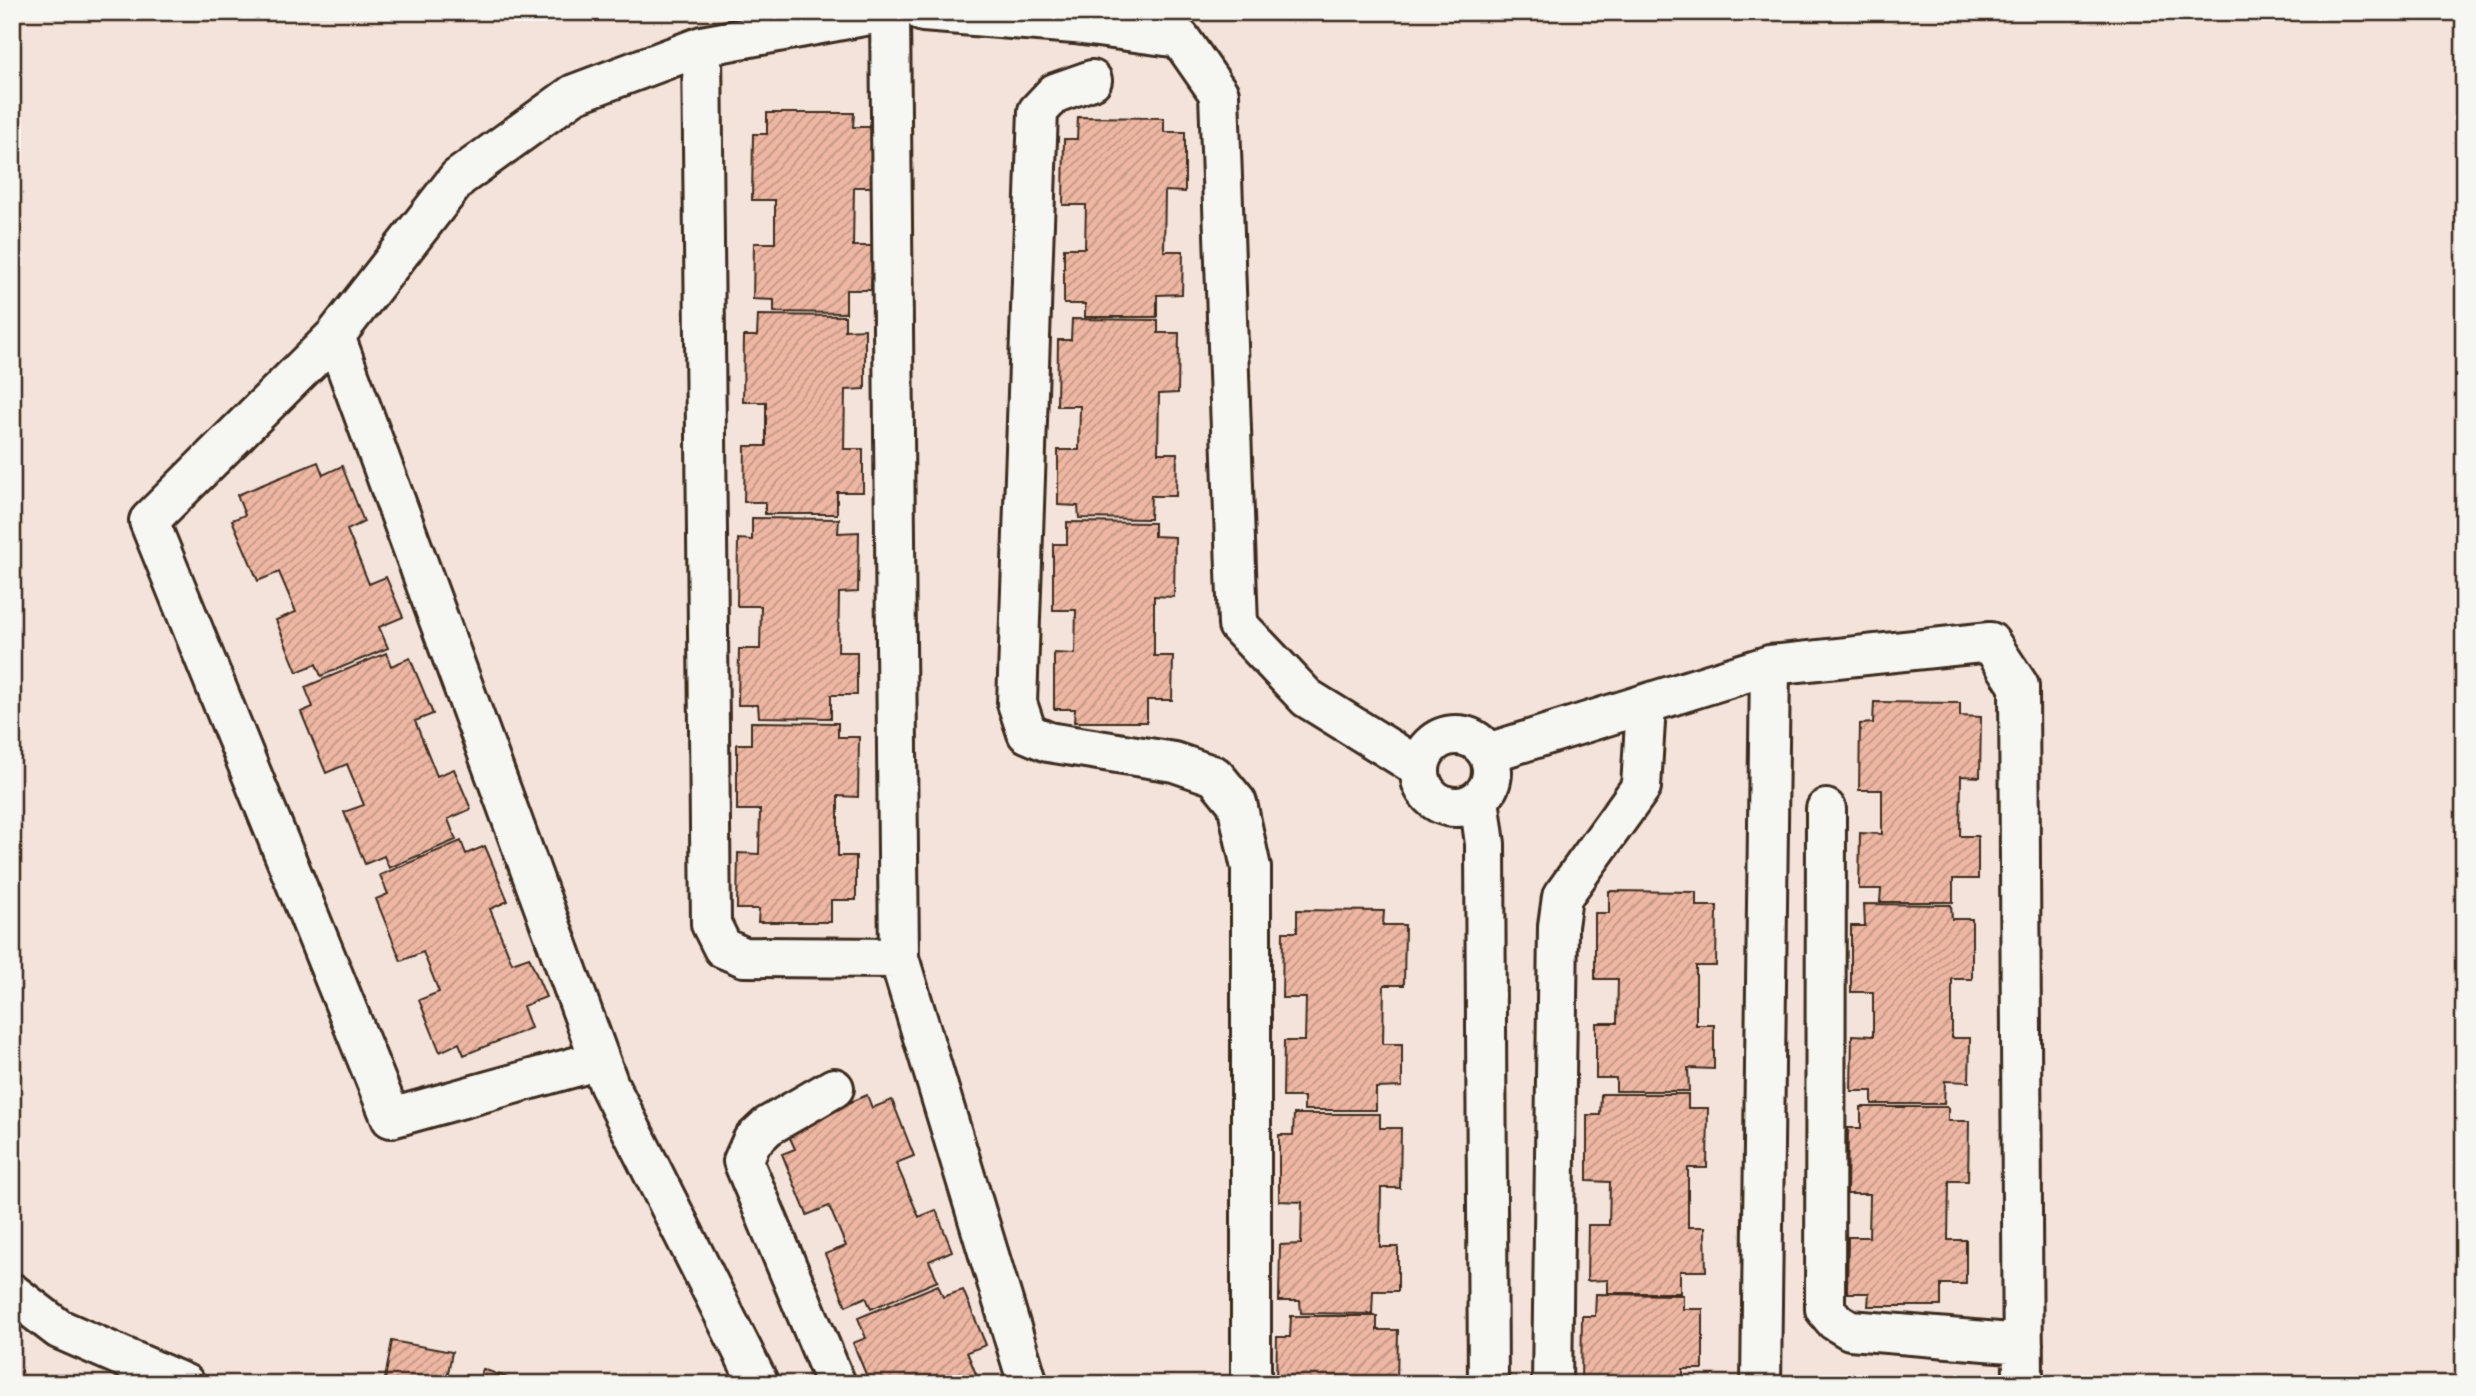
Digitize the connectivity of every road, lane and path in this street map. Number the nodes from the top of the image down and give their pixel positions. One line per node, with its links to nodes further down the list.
1 (887, 12): 3 (street); 12 (street)
2 (923, 12): 9 (street)
3 (702, 46): 5 (street); 12 (street)
4 (1092, 80): 25 (street)
5 (335, 337): 13 (street); 13 (street)
6 (1770, 665): 7 (street); 20 (street); 28 (street)
7 (1646, 706): 8 (street); 27 (street)
8 (1488, 754): 9 (street); 10 (street)
9 (1420, 768): 10 (street)
10 (1479, 799): 26 (street)
11 (1826, 809): 20 (street)
12 (899, 958): 24 (street)
13 (600, 1060): 22 (street)
14 (834, 1088): 23 (street)
15 (2464, 1128): 16 (path)
16 (2464, 1189)
17 (12, 1293): 19 (street)
18 (12, 1318): 19 (street)
19 (59, 1329): 21 (street)
20 (2023, 1344): 29 (street)
21 (185, 1384)
22 (759, 1384)
23 (836, 1384)
24 (1028, 1384)
25 (1251, 1384)
26 (1488, 1384)
27 (1552, 1384)
28 (1762, 1384)
29 (2023, 1384)

